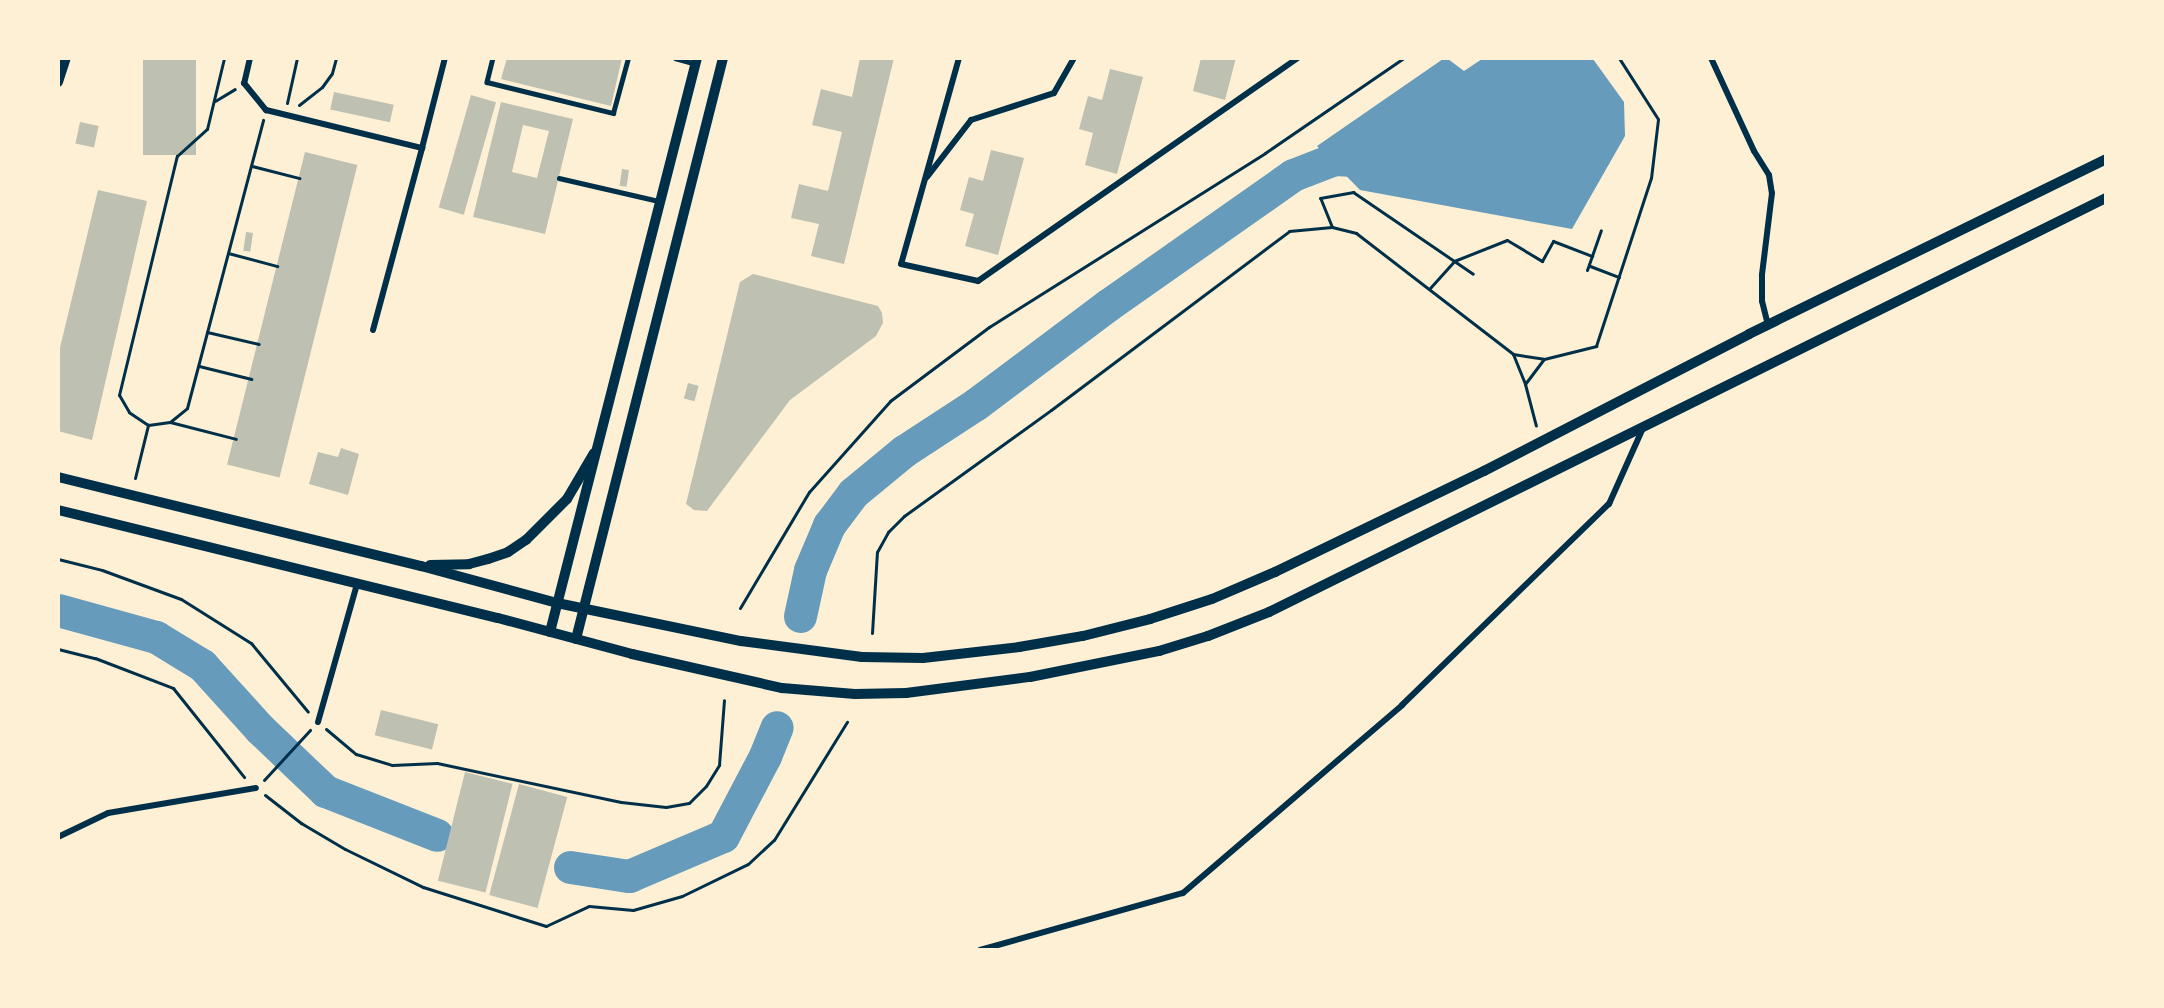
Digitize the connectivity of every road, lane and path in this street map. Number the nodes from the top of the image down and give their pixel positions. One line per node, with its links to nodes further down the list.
1 (66, 58): 18 (street)
2 (224, 58): 20 (path)
3 (250, 58): 19 (street)
4 (297, 58): 22 (path)
5 (336, 58): 22 (path)
6 (445, 58): 23 (street)
7 (493, 58): 8 (lane)
8 (628, 58)
9 (675, 58): 17 (lane)
10 (723, 58): 64 (street)
11 (959, 58): 28 (street)
12 (1074, 58): 28 (street)
13 (1298, 58): 28 (street)
14 (1404, 58): 65 (path)
15 (1618, 58): 40 (path)
16 (1710, 58): 42 (street)
17 (696, 61): 30 (street)
18 (58, 82)
19 (244, 83): 20 (path); 21 (street)
20 (214, 102): 52 (path)
21 (266, 110): 22 (street); 25 (path)
22 (284, 114): 23 (street)
23 (422, 148): 43 (street)
24 (2106, 159): 42 (street)
25 (252, 166): 26 (path); 33 (path)
26 (298, 177)
27 (559, 178): 30 (lane)
28 (925, 180)
29 (2106, 198): 54 (street)
30 (661, 202): 56 (street)
31 (1332, 227): 35 (path); 41 (path); 67 (path)
32 (1601, 230): 34 (path)
33 (228, 253): 37 (path); 44 (path)
34 (1592, 256): 35 (path); 36 (path)
35 (1454, 261): 39 (path); 41 (path)
36 (1589, 265): 38 (path); 40 (path)
37 (278, 266)
38 (1587, 270)
39 (1473, 274)
40 (1619, 277): 47 (path)
41 (1429, 289): 46 (path)
42 (1768, 325): 64 (street)
43 (373, 330)
44 (207, 332): 45 (path); 48 (path)
45 (259, 344)
46 (1513, 354): 47 (path); 50 (path)
47 (1544, 359): 50 (path)
48 (199, 366): 49 (path); 51 (path)
49 (251, 380)
50 (1525, 384): 53 (path)
51 (170, 422): 52 (path); 55 (path)
52 (148, 425): 58 (path)
53 (1536, 426)
54 (1643, 428): 68 (street); 75 (street)
55 (236, 439)
56 (601, 440): 61 (street); 63 (street)
57 (58, 477): 61 (street)
58 (135, 478)
59 (58, 510): 62 (street)
60 (58, 559): 71 (path)
61 (421, 566): 63 (street)
62 (357, 584): 66 (street); 71 (street)
63 (557, 603): 64 (street); 66 (street)
64 (584, 608): 68 (street)
65 (740, 608)
66 (550, 632): 68 (street)
67 (872, 633)
68 (576, 639)
69 (58, 649): 73 (path)
70 (724, 700): 71 (path)
71 (318, 722): 73 (path)
72 (847, 723): 73 (path)
73 (257, 788): 74 (street)
74 (58, 837)
75 (980, 950)

